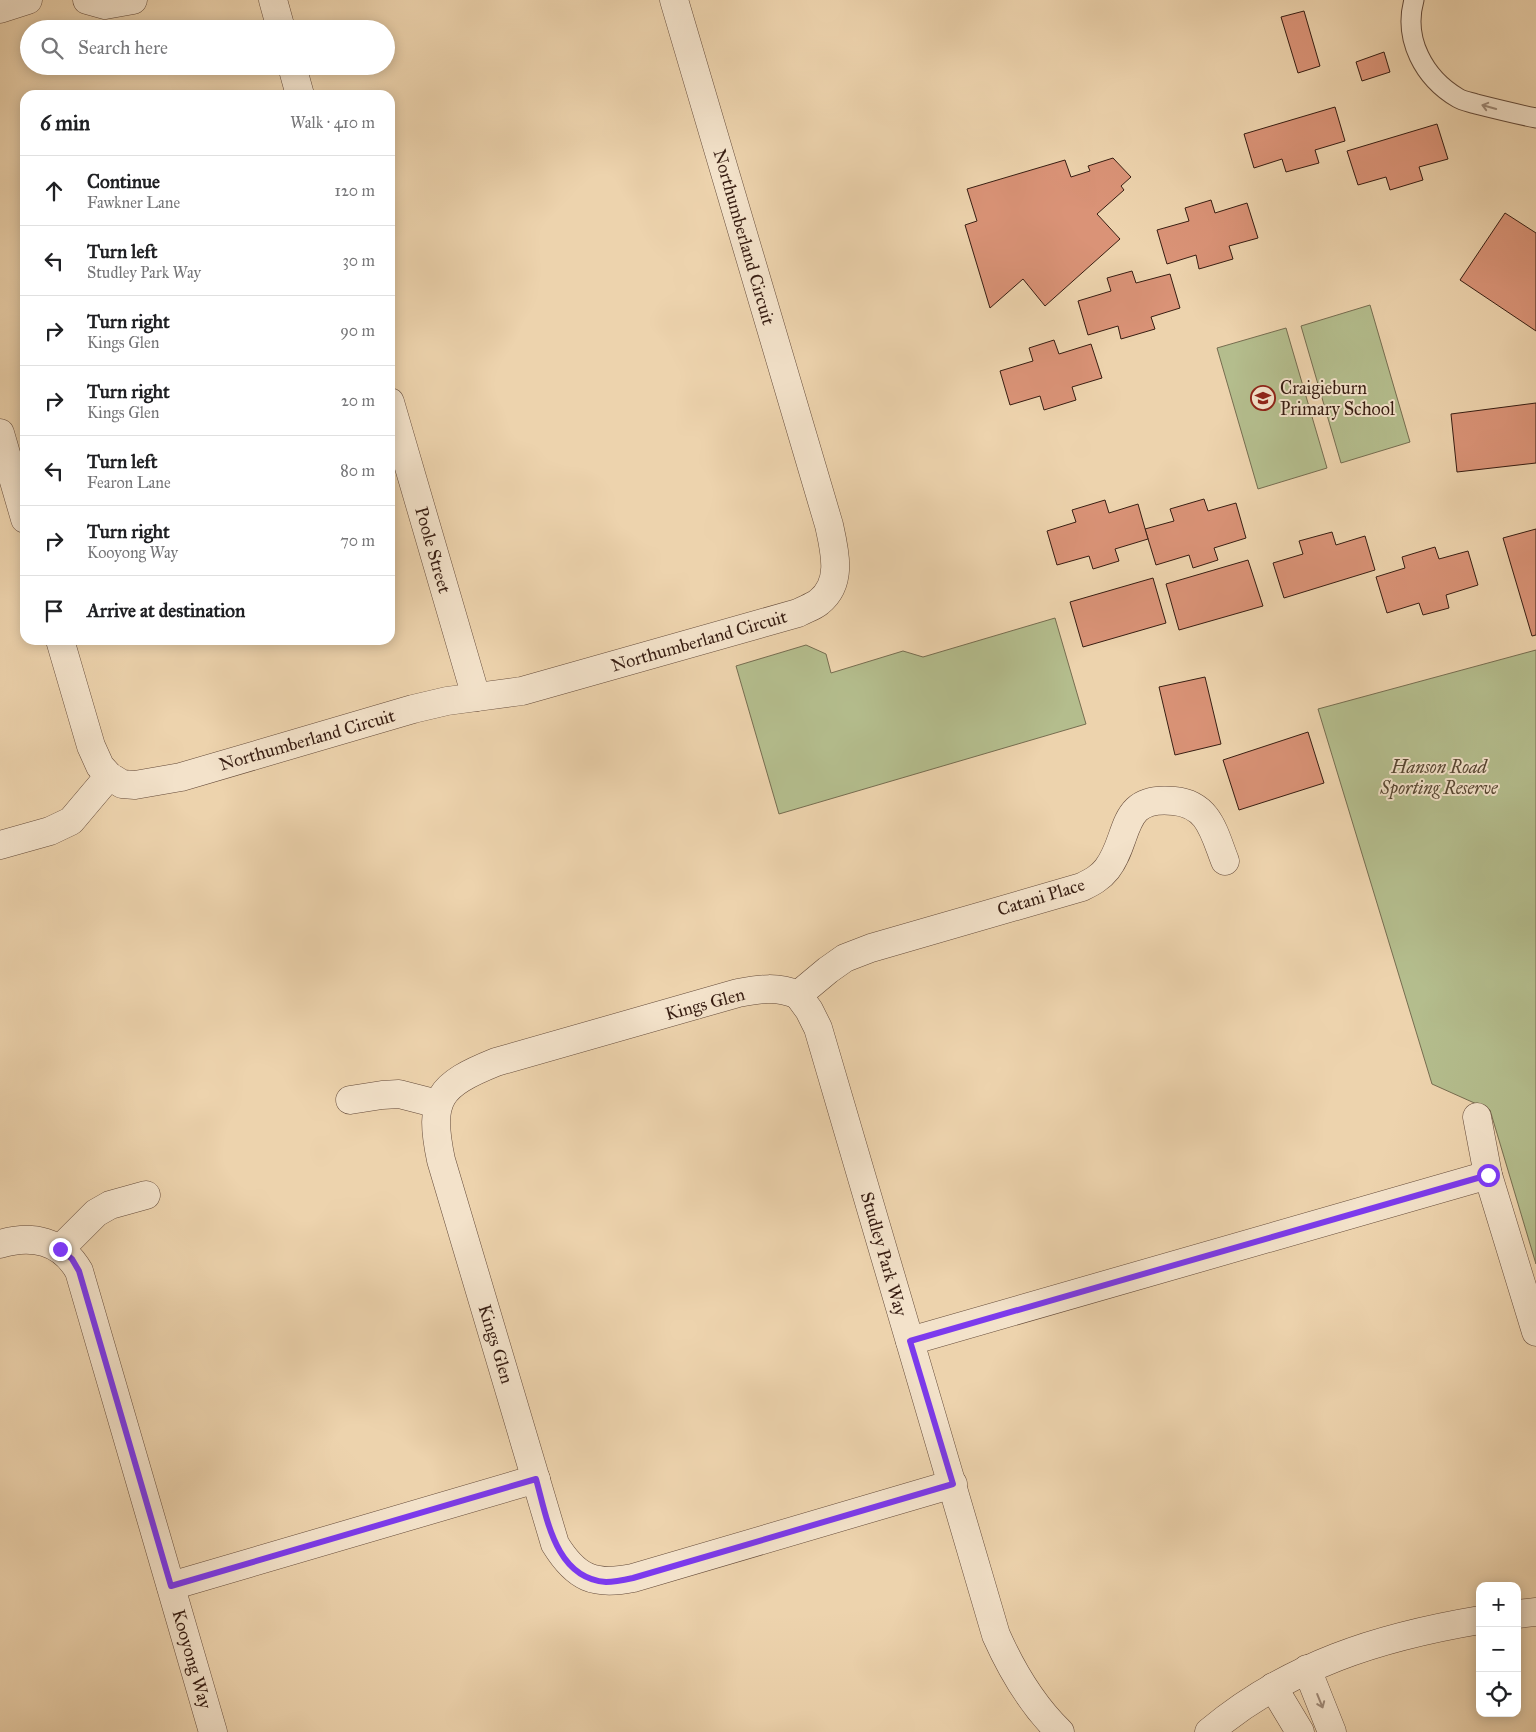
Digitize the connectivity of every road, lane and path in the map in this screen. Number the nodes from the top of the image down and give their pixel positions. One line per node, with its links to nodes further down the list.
1 (28, 0): 7 (street)
2 (86, 0): 3 (street)
3 (133, 0)
4 (273, 0): 8 (street)
5 (674, 0): 16 (street, Northumberland Circuit)
6 (1414, 0): 11 (lane, one-way to 6)
7 (0, 9)
8 (279, 20)
9 (294, 75): 10 (street)
10 (299, 90)
11 (1536, 118)
12 (395, 419): 16 (street, Poole Street)
13 (0, 434): 14 (street)
14 (20, 502)
15 (61, 645): 17 (street)
16 (476, 697): 17 (street, Northumberland Circuit)
17 (109, 776): 18 (street)
18 (0, 845)
19 (1225, 860): 20 (street, Catani Place)
20 (798, 995): 22 (street, Kings Glen); 29 (street, Studley Park Way)
21 (350, 1100): 22 (street)
22 (438, 1104): 30 (street, Kings Glen)
23 (1477, 1117): 24 (street)
24 (1488, 1175): 28 (street); 29 (street)
25 (146, 1195): 27 (street)
26 (0, 1244): 27 (street, Kooyong Way)
27 (60, 1249): 32 (street, Kooyong Way)
28 (1536, 1332)
29 (910, 1341): 31 (street, Studley Park Way)
30 (536, 1479): 31 (street, Kings Glen); 32 (street)
31 (953, 1484): 39 (street, Studley Park Way)
32 (171, 1586): 38 (street, Kooyong Way)
33 (1536, 1612): 34 (street)
34 (1521, 1614)
35 (1476, 1621): 36 (street)
36 (1307, 1669): 37 (street); 42 (street, one-way to 42)
37 (1273, 1686): 40 (street); 41 (street)
38 (213, 1732)
39 (1060, 1732)
40 (1210, 1732)
41 (1300, 1732)
42 (1332, 1732)

